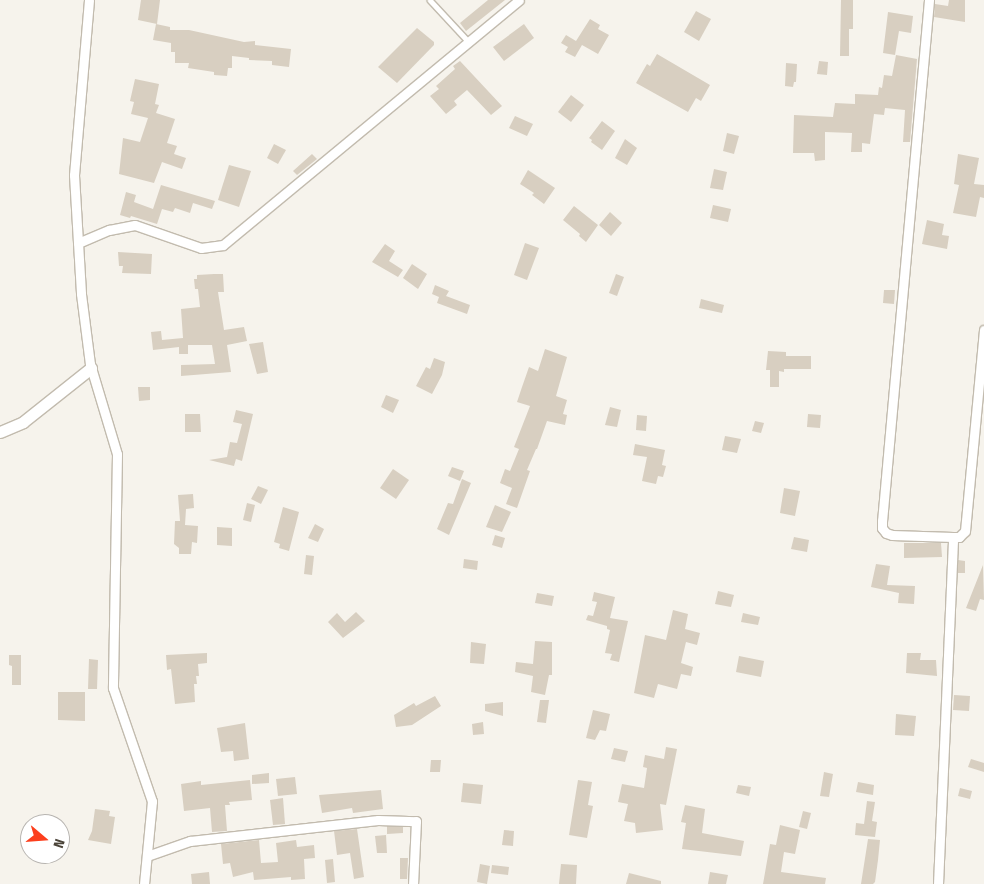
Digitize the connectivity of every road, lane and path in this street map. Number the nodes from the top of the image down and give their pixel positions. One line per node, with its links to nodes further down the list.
1 (89, 0): 6 (street)
2 (430, 0): 5 (lane)
3 (519, 0): 5 (street)
4 (929, 0): 10 (street)
5 (469, 42): 6 (street)
6 (78, 243): 8 (street)
7 (984, 330): 10 (street)
8 (91, 368): 9 (street); 11 (street)
9 (0, 432)
10 (953, 537): 14 (street)
11 (146, 856): 12 (street); 13 (street)
12 (144, 884)
13 (412, 884)
14 (938, 884)

